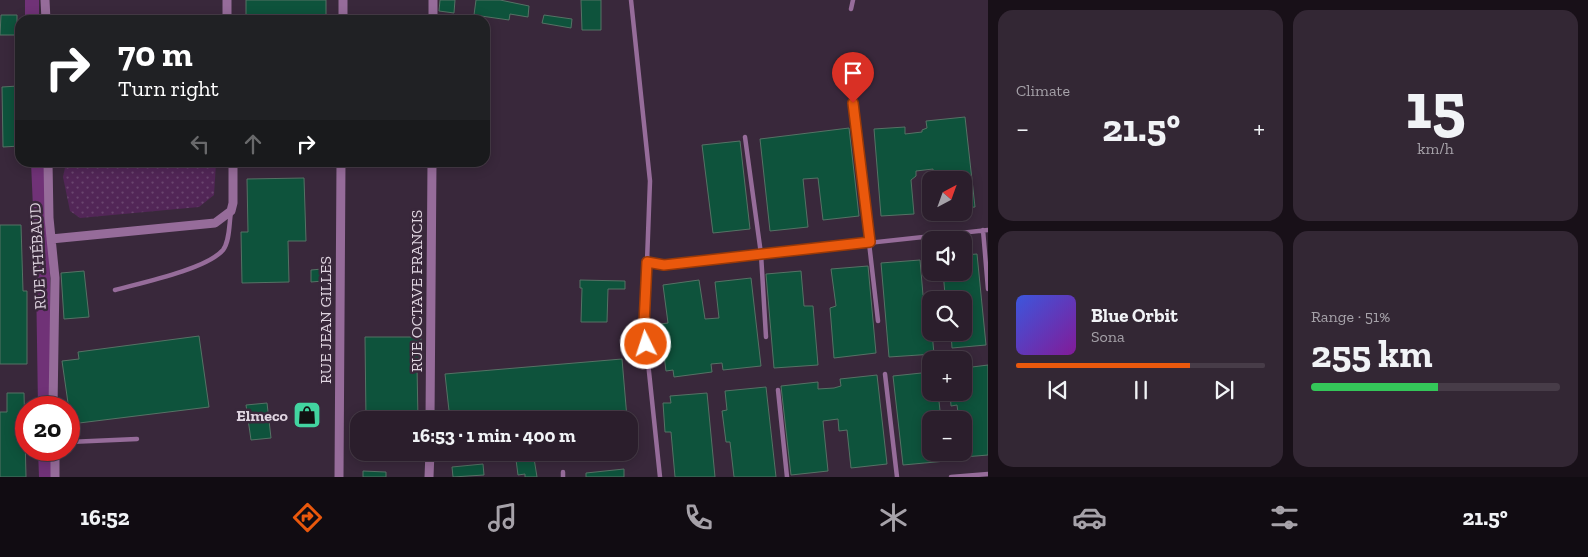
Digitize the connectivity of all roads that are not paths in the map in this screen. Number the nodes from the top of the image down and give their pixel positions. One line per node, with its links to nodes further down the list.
1 (45, 0): 8 (street)
2 (227, 0): 9 (street)
3 (343, 0): 10 (street)
4 (433, 0): 11 (street)
5 (631, 0): 23 (lane)
6 (853, 0): 7 (lane)
7 (851, 9)
8 (46, 15)
9 (227, 15)
10 (343, 15)
11 (433, 15)
12 (853, 103): 21 (lane)
13 (745, 137): 22 (lane)
14 (48, 167): 20 (street, RUE THÉBAUD)
15 (233, 167): 18 (street)
16 (341, 167): 38 (street, RUE JEAN GILLES)
17 (432, 167): 31 (street, RUE OCTAVE FRANCIS)
18 (231, 211): 20 (street); 25 (lane)
19 (985, 230): 21 (lane); 24 (lane)
20 (51, 239): 30 (street, RUE THÉBAUD)
21 (870, 242): 22 (lane); 26 (lane)
22 (761, 254): 23 (lane); 27 (lane)
23 (647, 262): 40 (lane)
24 (988, 289)
25 (115, 290)
26 (878, 321)
27 (766, 337)
28 (885, 374): 42 (lane)
29 (778, 390): 41 (lane)
30 (53, 396)
31 (430, 411)
32 (137, 439): 33 (lane)
33 (80, 442)
34 (55, 461): 37 (street)
35 (430, 461): 39 (street)
36 (988, 474): 43 (lane)
37 (55, 477)
38 (339, 477)
39 (429, 477)
40 (660, 477)
41 (787, 477)
42 (897, 477)
43 (951, 477)

